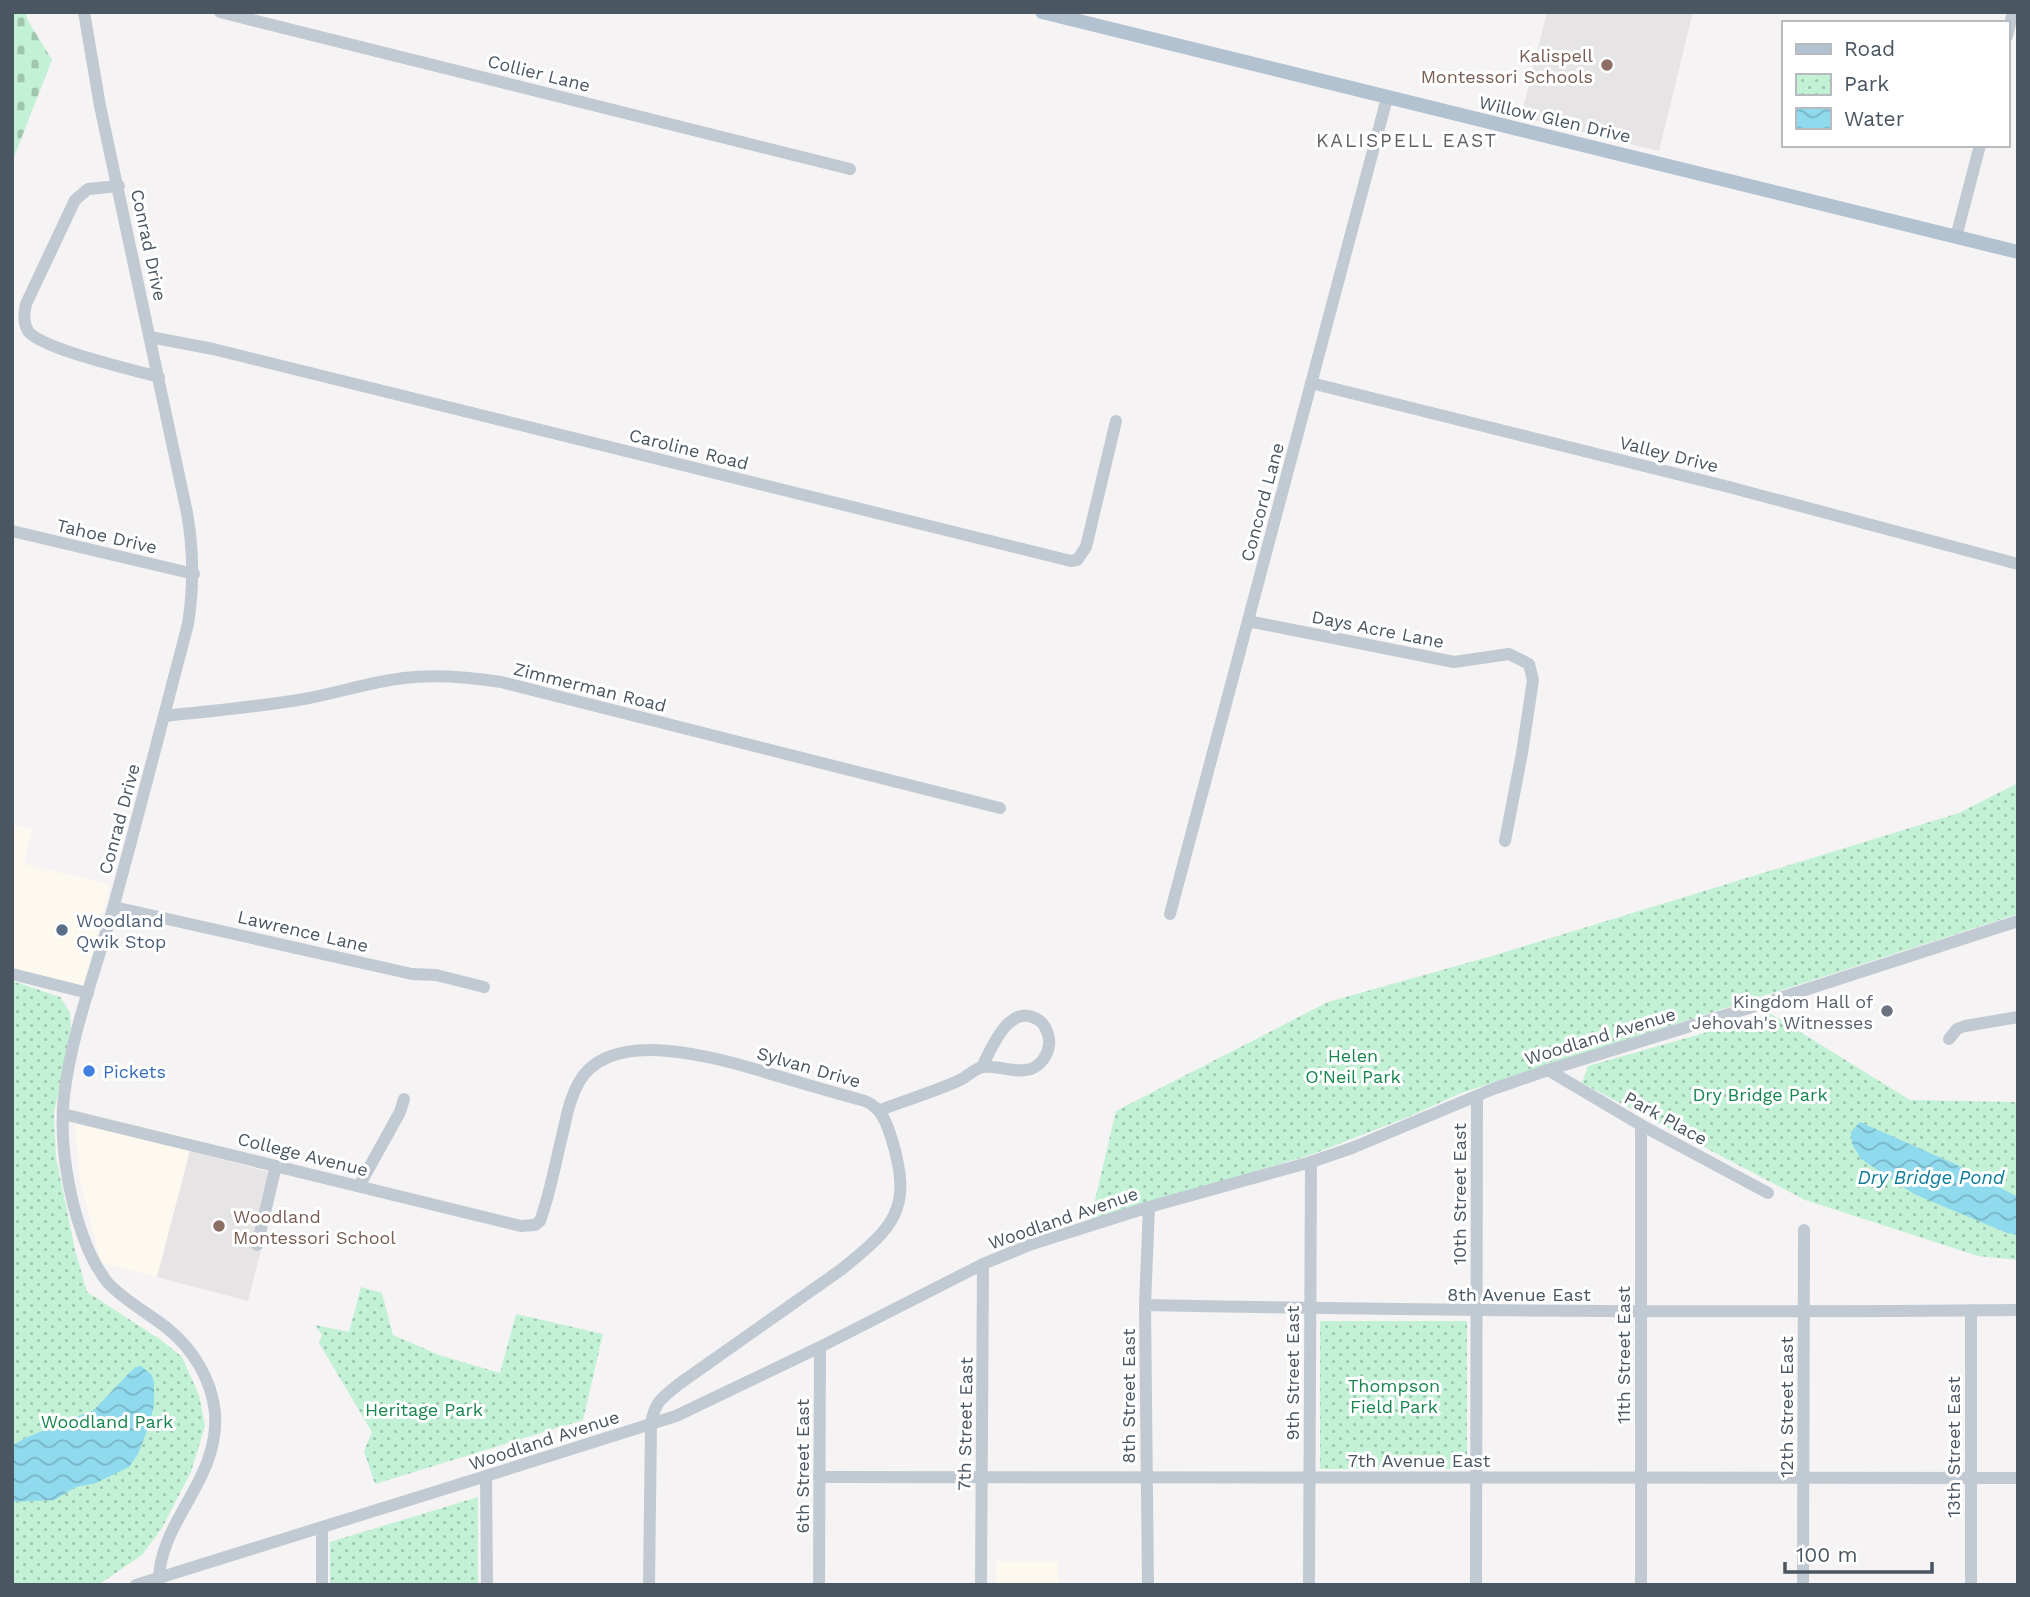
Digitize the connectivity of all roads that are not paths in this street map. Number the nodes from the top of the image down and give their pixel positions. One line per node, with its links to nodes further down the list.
1 (84, 12): 7 (street, Conrad Drive)
2 (220, 12): 6 (street, Collier Lane)
3 (1042, 12): 4 (main road, Willow Glen Drive)
4 (1387, 98): 8 (main road, Willow Glen Drive); 12 (street, Concord Lane)
5 (1979, 147): 8 (street)
6 (850, 169)
7 (119, 187): 10 (street, Conrad Drive); 11 (street)
8 (1956, 237): 9 (main road, Willow Glen Drive)
9 (2018, 252)
10 (150, 337): 11 (street, Conrad Drive); 13 (street, Caroline Road)
11 (159, 377): 16 (street, Conrad Drive)
12 (1311, 383): 15 (street, Valley Drive); 17 (street, Concord Lane)
13 (1116, 421)
14 (12, 531): 16 (street, Tahoe Drive)
15 (2018, 564)
16 (194, 574): 18 (street, Conrad Drive)
17 (1248, 621): 20 (street, Days Acre Lane); 22 (street, Concord Lane)
18 (164, 716): 19 (street, Zimmerman Road); 21 (street, Conrad Drive)
19 (1000, 808)
20 (1505, 841)
21 (114, 906): 25 (street, Lawrence Lane); 26 (street, Conrad Drive)
22 (1170, 914)
23 (2018, 921): 30 (street, Woodland Avenue)
24 (12, 974): 26 (street)
25 (484, 987)
26 (88, 992): 34 (street, Conrad Drive)
27 (2018, 1017): 28 (street)
28 (1948, 1039)
29 (982, 1067): 29 (street); 33 (street)
30 (1548, 1070): 31 (street, Woodland Avenue); 35 (street, Park Place)
31 (1477, 1097): 36 (street, Woodland Avenue); 49 (street, 10th Street East)
32 (404, 1099): 38 (street)
33 (880, 1110): 41 (street, Sylvan Drive); 53 (street)
34 (63, 1114): 37 (street, College Avenue); 65 (street, Conrad Drive)
35 (1641, 1125): 39 (street, Park Place); 50 (street, 11th Street East)
36 (1311, 1161): 40 (street, Woodland Avenue); 46 (street, 9th Street East)
37 (276, 1166): 38 (street, College Avenue); 43 (street)
38 (359, 1186): 41 (street, College Avenue)
39 (1768, 1193)
40 (1149, 1207): 44 (street, Woodland Avenue); 45 (street, 8th Street East)
41 (535, 1225)
42 (1804, 1230): 51 (street, 12th Street East)
43 (257, 1245)
44 (983, 1264): 52 (street, Woodland Avenue); 56 (street, 7th Street East)
45 (1145, 1305): 46 (street, 8th Avenue East); 57 (street, 8th Street East)
46 (1310, 1309): 49 (street, 8th Avenue East); 59 (street, 9th Street East)
47 (1971, 1310): 48 (street, 8th Avenue East); 51 (street, 8th Avenue East); 62 (street, 13th Street East)
48 (2018, 1310)
49 (1476, 1311): 50 (street, 8th Avenue East); 58 (street, 10th Street East)
50 (1641, 1311): 51 (street, 8th Avenue East); 60 (street, 11th Street East)
51 (1804, 1312): 61 (street, 12th Street East)
52 (820, 1347): 53 (street, Woodland Avenue); 55 (street, 6th Street East)
53 (650, 1424): 54 (street, Woodland Avenue); 69 (street)
54 (486, 1476): 64 (street, Woodland Avenue); 68 (street)
55 (819, 1477): 56 (street, 7th Avenue East); 70 (street, 6th Street East)
56 (982, 1477): 57 (street, 7th Avenue East); 71 (street, 7th Street East)
57 (1146, 1477): 59 (street, 7th Avenue East); 72 (street, 8th Street East)
58 (1476, 1477): 59 (street, 7th Avenue East); 60 (street, 7th Avenue East); 74 (street, 10th Street East)
59 (1310, 1478): 73 (street, 9th Street East)
60 (1641, 1478): 61 (street, 7th Avenue East); 75 (street, 11th Street East)
61 (1804, 1478): 62 (street, 7th Avenue East); 76 (street, 12th Street East)
62 (1971, 1478): 63 (street, 7th Avenue East); 77 (street, 13th Street East)
63 (2018, 1478)
64 (322, 1527): 65 (street, Woodland Avenue); 67 (street)
65 (159, 1581): 66 (street, Woodland Avenue)
66 (135, 1585)
67 (322, 1585)
68 (487, 1585)
69 (649, 1585)
70 (819, 1585)
71 (981, 1585)
72 (1147, 1585)
73 (1309, 1585)
74 (1476, 1585)
75 (1641, 1585)
76 (1803, 1585)
77 (1971, 1585)

